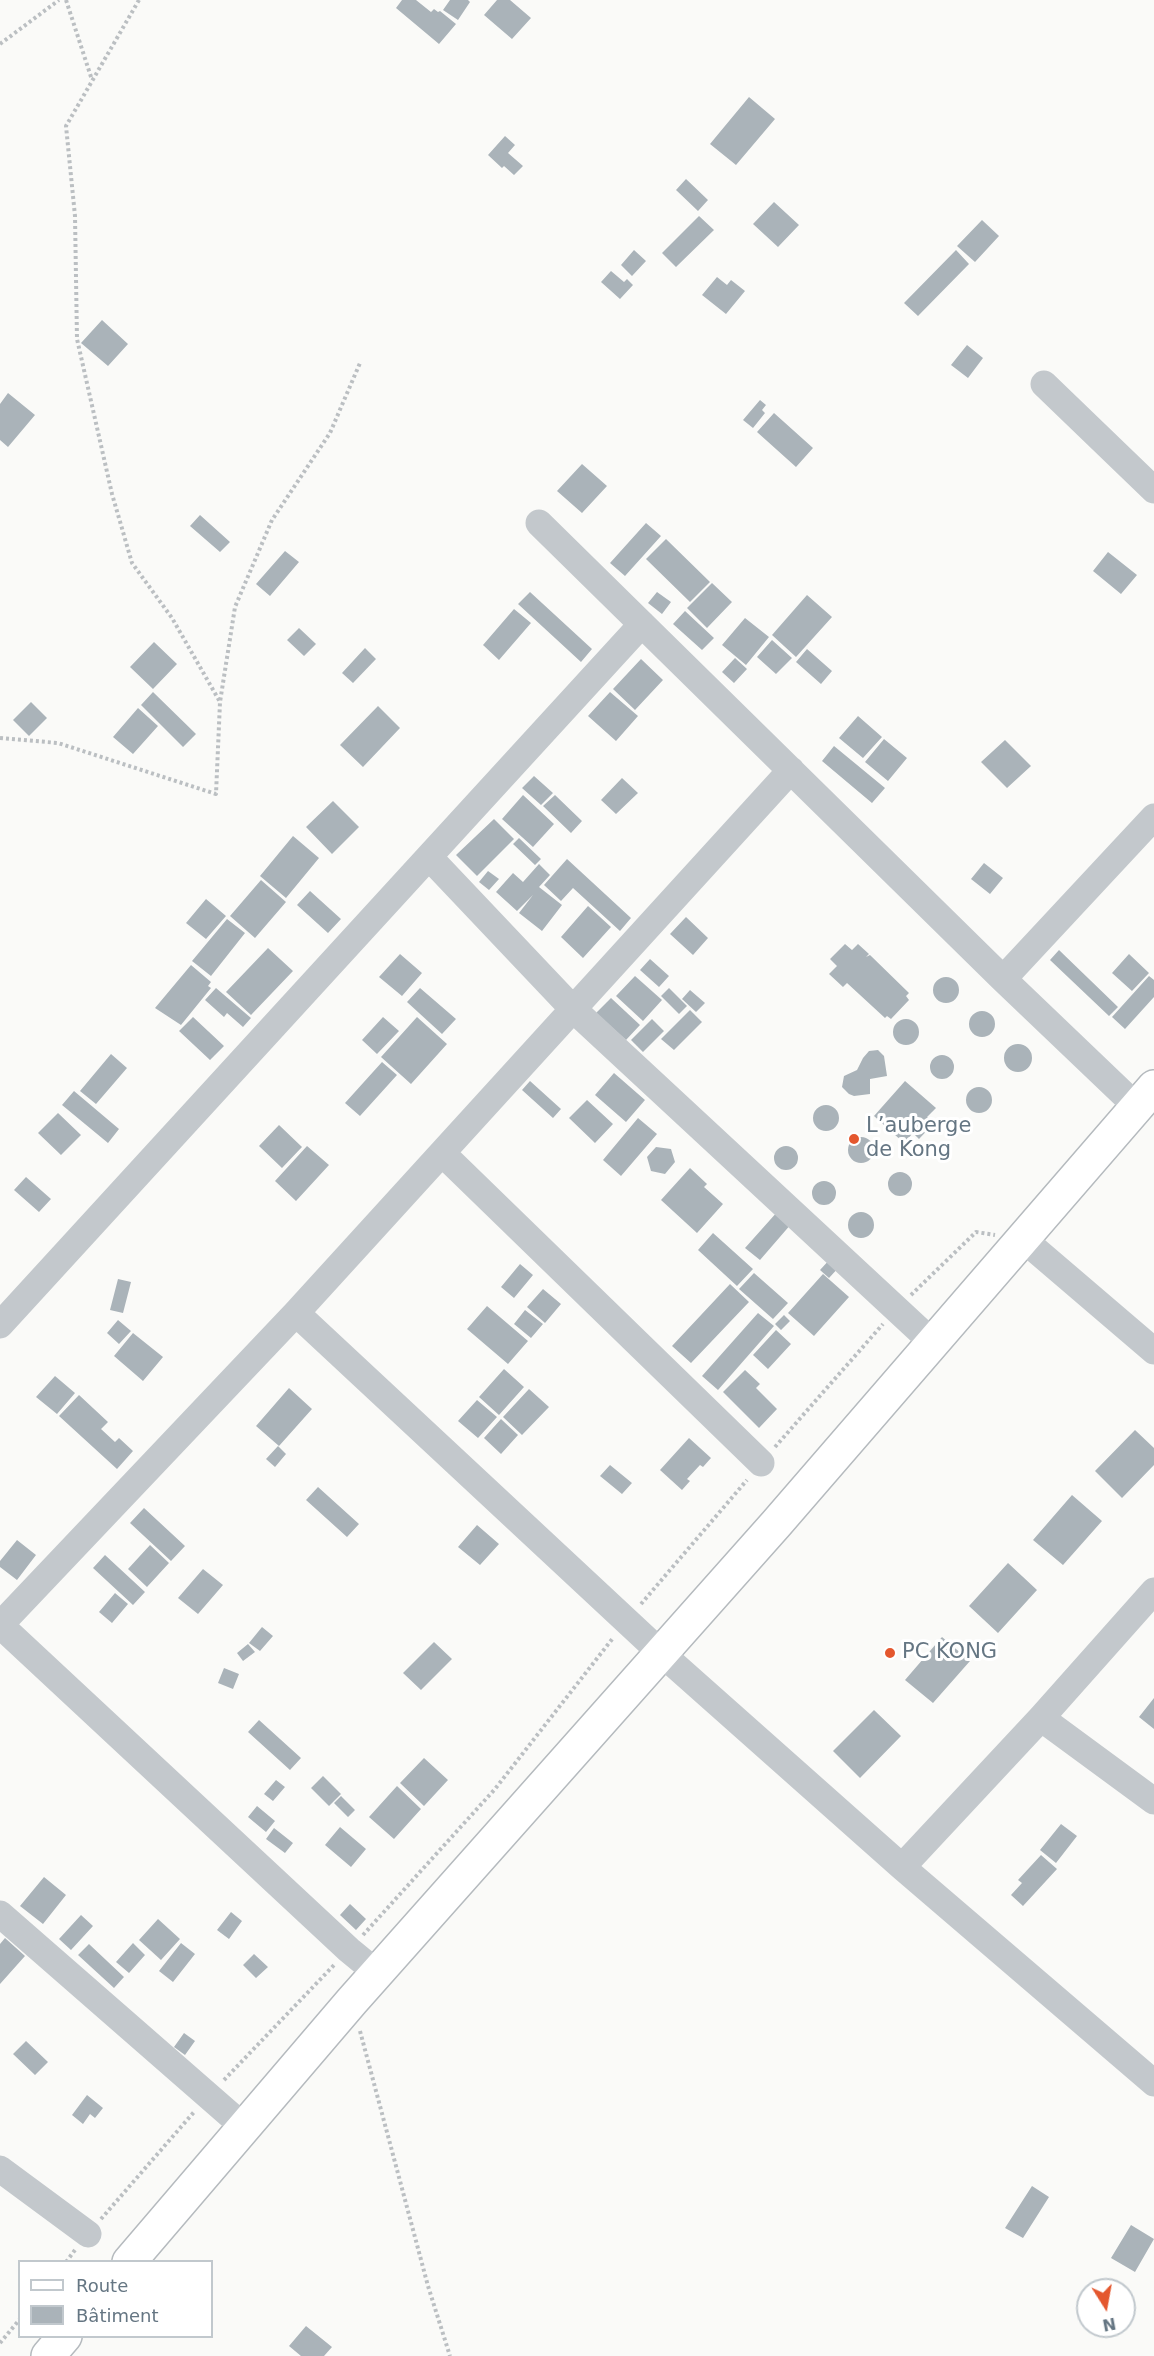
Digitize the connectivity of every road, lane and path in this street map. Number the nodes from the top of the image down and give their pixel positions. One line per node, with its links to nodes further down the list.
1 (59, 0): 4 (path)
2 (66, 0): 5 (path)
3 (139, 0): 5 (path)
4 (0, 44)
5 (92, 81): 11 (path)
6 (360, 363): 11 (path)
7 (1044, 384): 8 (street)
8 (1154, 490)
9 (539, 523): 10 (street)
10 (642, 624): 13 (street); 15 (street)
11 (220, 702): 12 (path)
12 (0, 738)
13 (791, 770): 16 (street); 17 (street)
14 (1154, 817): 16 (street)
15 (429, 856): 17 (street); 23 (street)
16 (1003, 979): 18 (street)
17 (573, 1009): 19 (street); 21 (street)
18 (1145, 1097): 20 (main road)
19 (442, 1153): 22 (street); 26 (street)
20 (1023, 1239): 21 (path); 24 (main road); 25 (street)
21 (897, 1309): 24 (street); 26 (path)
22 (296, 1313): 28 (street); 29 (street)
23 (0, 1325)
24 (933, 1343): 30 (main road)
25 (1154, 1351)
26 (761, 1463): 28 (path)
27 (1154, 1591): 31 (street)
28 (626, 1621): 30 (street); 35 (path)
29 (0, 1625): 35 (street)
30 (661, 1653): 33 (street); 36 (main road)
31 (1041, 1718): 32 (street); 33 (street)
32 (1154, 1801)
33 (902, 1867): 38 (street)
34 (0, 1914): 39 (street)
35 (349, 1950): 36 (street)
36 (377, 1973): 37 (main road)
37 (352, 2001): 39 (main road); 47 (path)
38 (1154, 2083)
39 (244, 2127): 42 (main road)
40 (0, 2169): 41 (street)
41 (88, 2234)
42 (131, 2260)
43 (18, 2321): 45 (path)
44 (64, 2338): 46 (main road)
45 (0, 2343)
46 (48, 2356)
47 (450, 2356)

